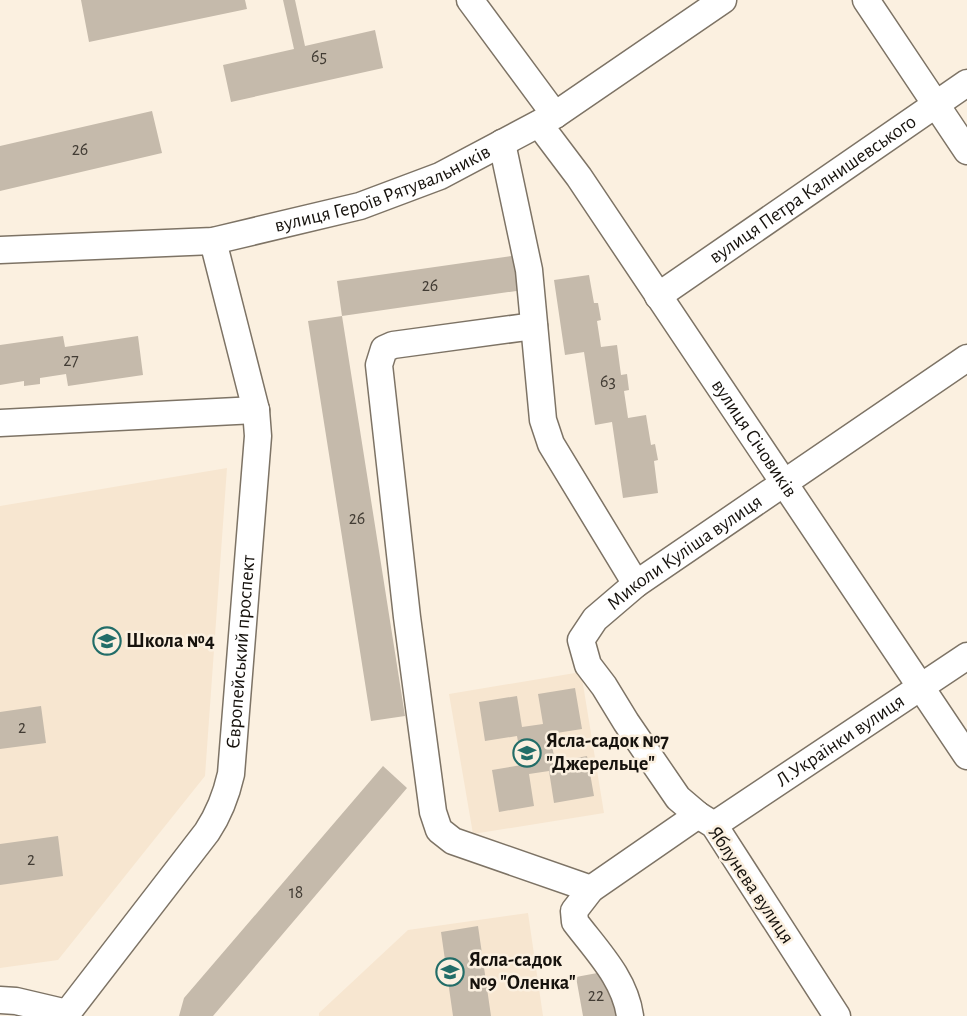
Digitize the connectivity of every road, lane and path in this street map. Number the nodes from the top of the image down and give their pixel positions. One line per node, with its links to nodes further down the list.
1 (470, 0): 6 (street, вулиця Січовиків)
2 (723, 0): 6 (street, вулиця Героїв Рятувальників)
3 (866, 0): 5 (street)
4 (967, 83): 5 (street, вулиця Петра Калнишевського)
5 (936, 104): 8 (street); 11 (street, вулиця Петра Калнишевського)
6 (547, 119): 7 (street, вулиця Героїв Рятувальників); 11 (street, вулиця Січовиків)
7 (502, 143): 9 (street, вулиця Героїв Рятувальників); 12 (street)
8 (967, 151)
9 (213, 241): 10 (street, вулиця Героїв Рятувальників); 14 (street, Європейський проспект)
10 (0, 250)
11 (658, 296): 16 (street, вулиця Січовиків)
12 (534, 326): 17 (street); 23 (street)
13 (967, 358): 16 (street, Миколи Куліша вулиця)
14 (256, 410): 15 (street); 25 (street, Європейський проспект)
15 (0, 423)
16 (784, 484): 17 (street, Миколи Куліша вулиця); 20 (street, вулиця Січовиків)
17 (636, 584): 19 (street, Миколи Куліша вулиця)
18 (967, 656): 20 (street, Л.Українки вулиця)
19 (588, 665): 22 (street, Яблунева вулиця)
20 (921, 688): 21 (street, вулиця Січовиків); 22 (street, Л.Українки вулиця)
21 (967, 756)
22 (706, 820): 23 (street, Л.Українки вулиця); 27 (street, Яблунева вулиця)
23 (591, 889): 26 (street, Л.Українки вулиця)
24 (0, 1000): 25 (street)
25 (66, 1015)
26 (630, 1016)
27 (836, 1016)

